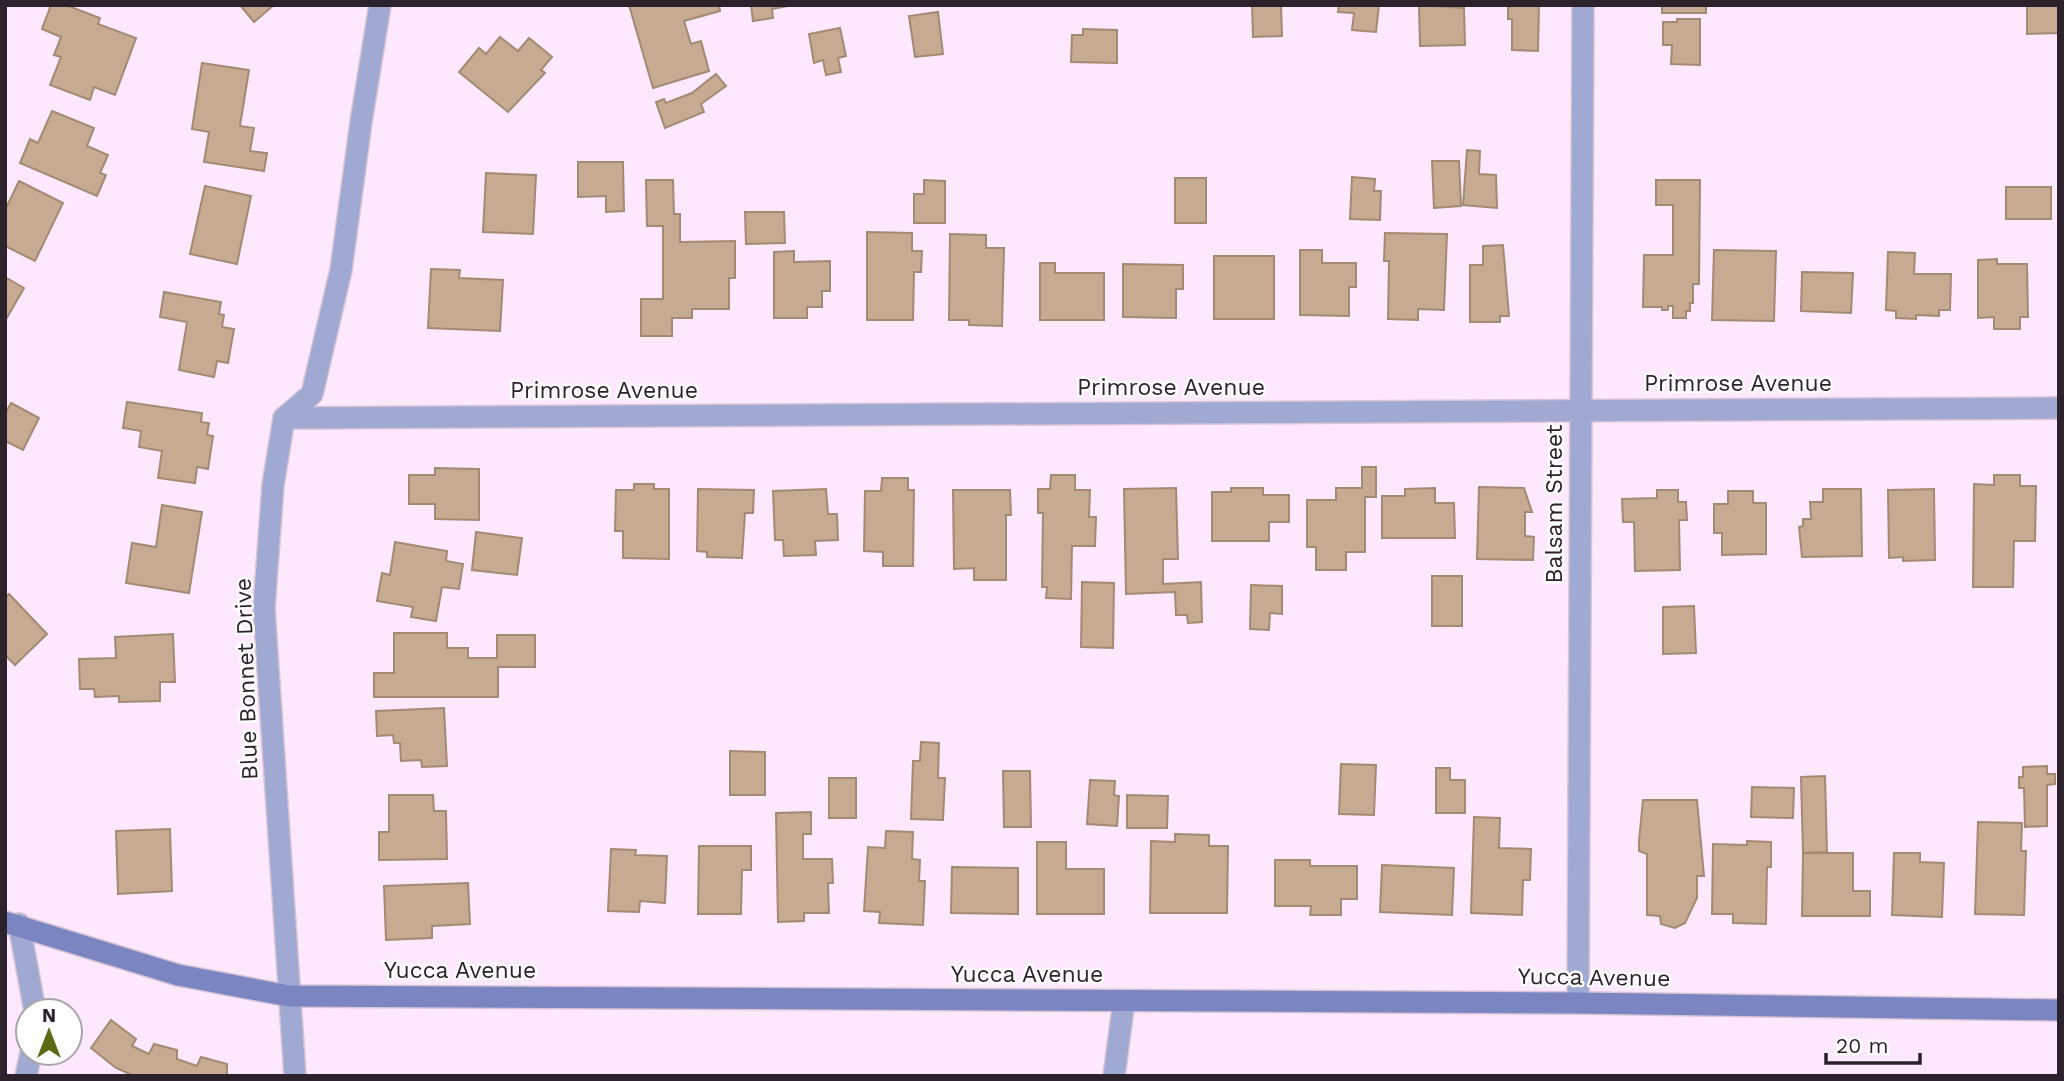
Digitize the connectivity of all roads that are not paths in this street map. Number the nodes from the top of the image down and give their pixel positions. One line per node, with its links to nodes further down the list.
1 (380, 5): 5 (street)
2 (1583, 5): 4 (street, Balsam Street)
3 (2059, 408): 4 (street, Primrose Avenue)
4 (1581, 411): 5 (street, Primrose Avenue); 10 (street, Balsam Street)
5 (284, 418): 7 (street, Blue Bonnet Drive)
6 (12, 923): 7 (street, Yucca Avenue); 8 (street)
7 (289, 996): 9 (street, Yucca Avenue); 12 (street, Blue Bonnet Drive)
8 (31, 997)
9 (1124, 1001): 10 (street, Yucca Avenue); 13 (street)
10 (1577, 1003): 11 (street, Yucca Avenue)
11 (2059, 1010)
12 (295, 1076)
13 (1114, 1076)

